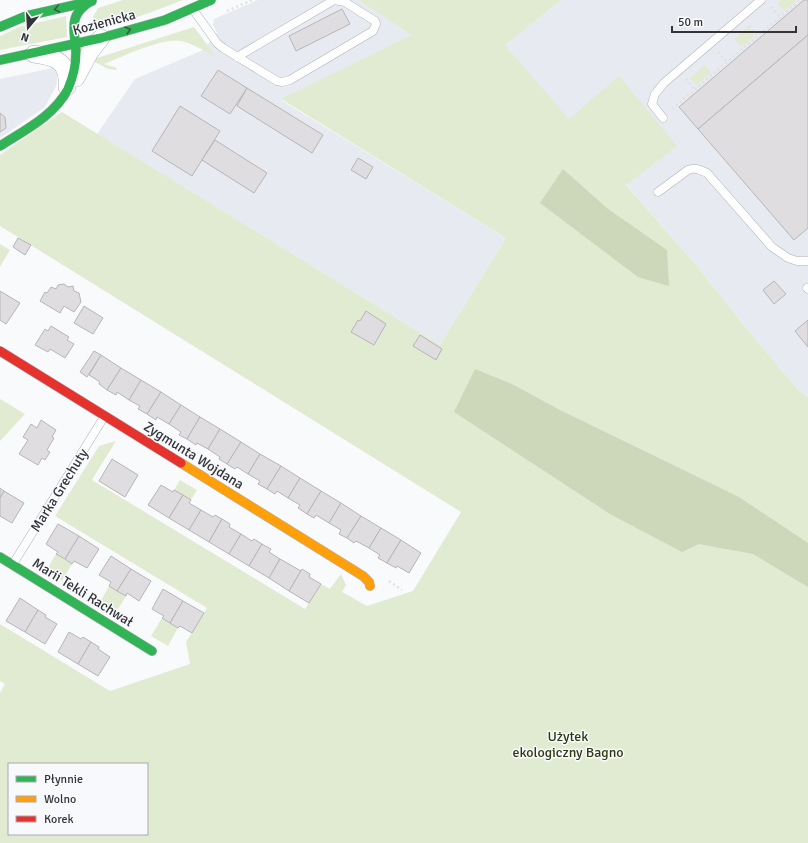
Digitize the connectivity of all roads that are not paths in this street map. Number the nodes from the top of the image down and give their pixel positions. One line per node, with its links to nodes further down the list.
1 (211, 0): 4 (street, Kozienicka)
2 (761, 0): 13 (lane)
3 (93, 1): 5 (street); 6 (street, Kozienicka, one-way to 6); 8 (street)
4 (192, 8): 7 (street, Kozienicka, one-way to 4); 10 (lane)
5 (85, 20)
6 (0, 27)
7 (101, 34): 8 (street, Kozienicka); 12 (street)
8 (76, 44): 9 (street, Kozienicka); 12 (street)
9 (32, 53): 11 (street, Kozienicka); 12 (street)
10 (237, 57): 10 (lane)
11 (0, 60)
12 (67, 89): 14 (street)
13 (662, 118)
14 (0, 146)
15 (658, 192): 16 (lane)
16 (808, 261)
17 (0, 351): 18 (street, Zygmunta Wojdana)
18 (105, 416): 20 (lane, Marka Grechuty); 21 (street, Zygmunta Wojdana)
19 (0, 556): 20 (street, Marii Tekli Rachwał)
20 (13, 564): 22 (street, Marii Tekli Rachwał)
21 (370, 586)
22 (152, 651)

